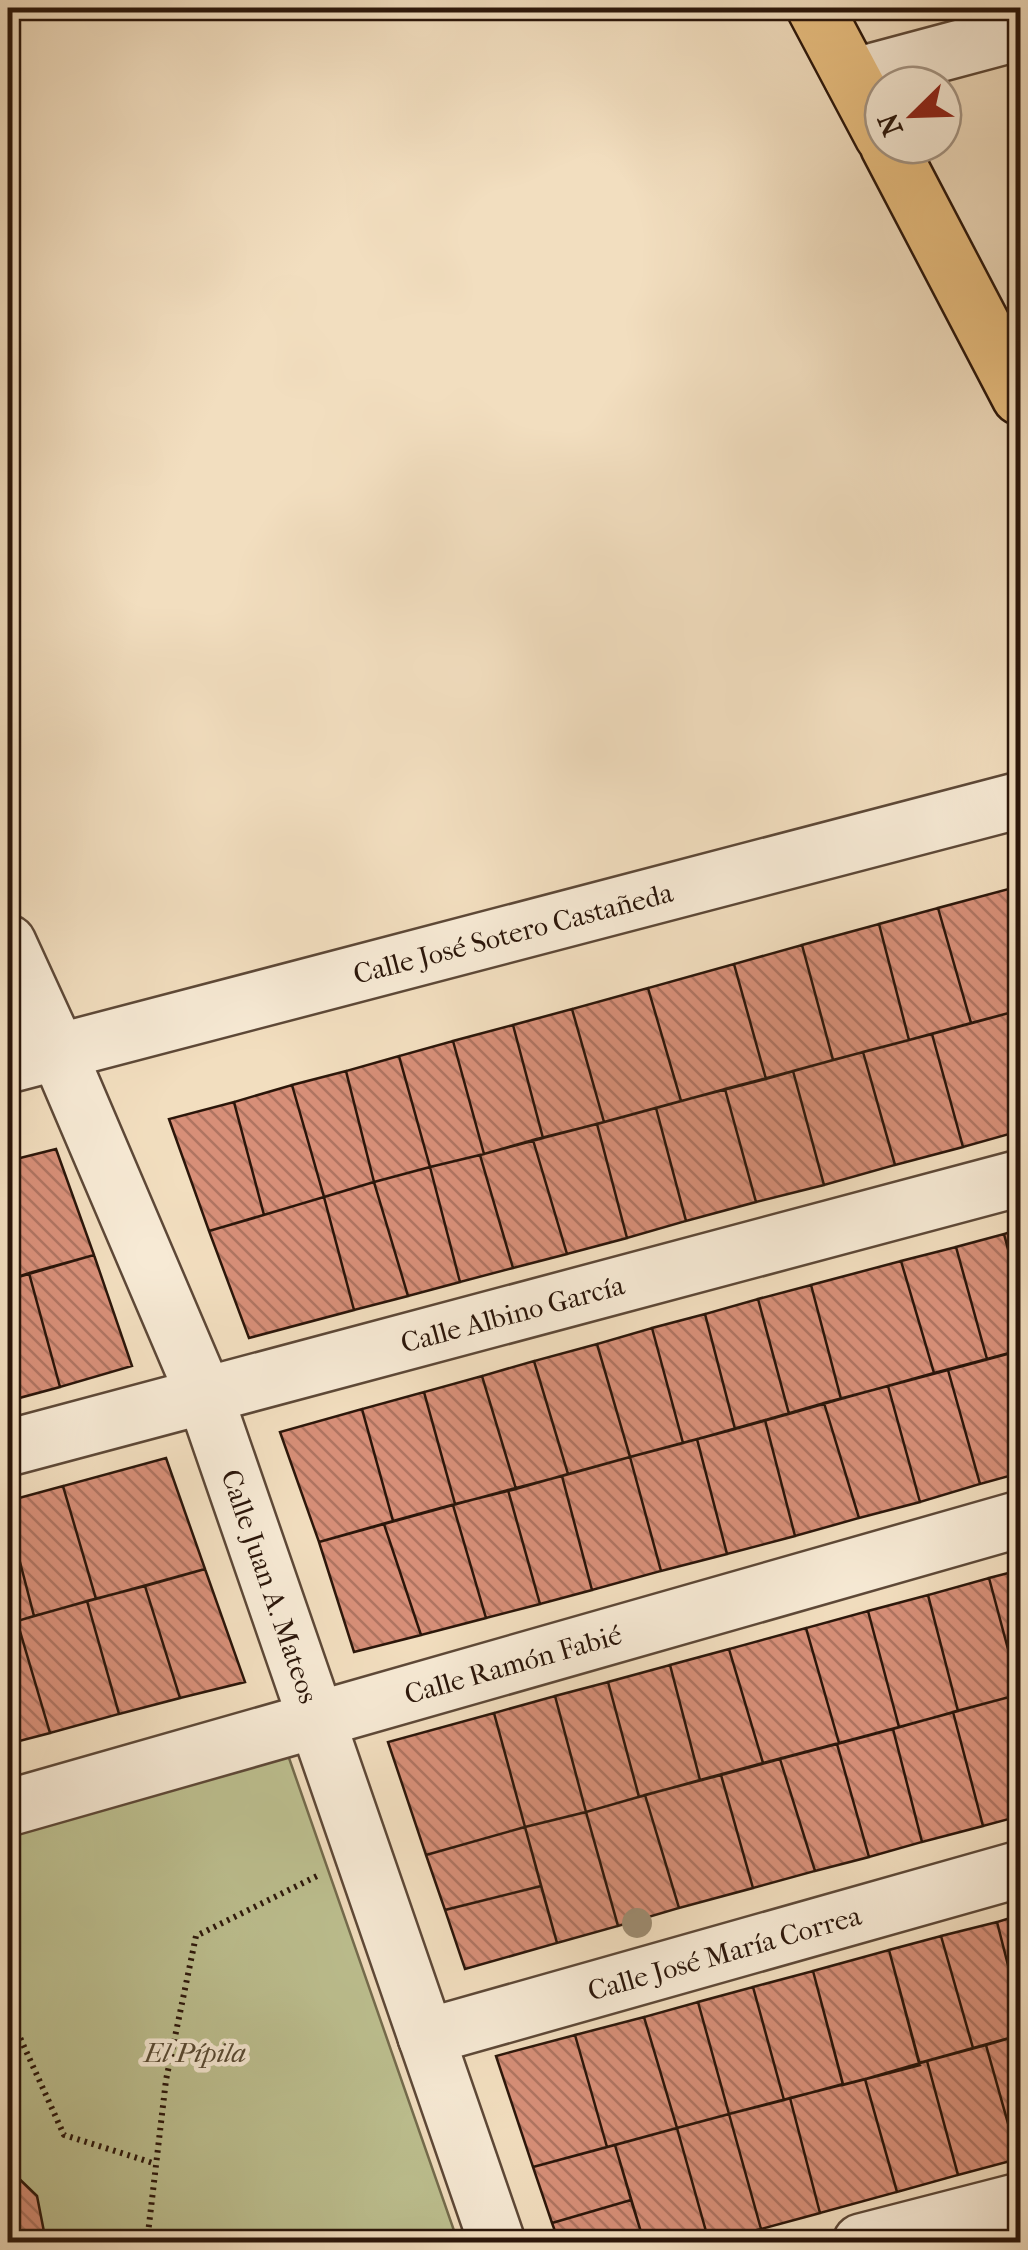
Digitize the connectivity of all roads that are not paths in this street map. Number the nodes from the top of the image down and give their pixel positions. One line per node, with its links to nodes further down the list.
1 (815, 8): 3 (main road)
2 (1020, 32): 3 (street)
3 (852, 77): 4 (main road)
4 (863, 98)
5 (899, 165): 6 (main road)
6 (1019, 389)
7 (1020, 800): 9 (street, Calle José Sotero Castañeda)
8 (8, 943): 9 (street, Calle Juan A. Mateos)
9 (33, 1058): 11 (street, Calle Juan A. Mateos)
10 (1020, 1178): 11 (street, Calle Albino García)
11 (204, 1394): 12 (street, Calle Albino García); 14 (street, Calle Juan A. Mateos)
12 (8, 1448)
13 (1020, 1519): 14 (street, Calle Ramón Fabié)
14 (316, 1718): 15 (street, Calle Ramón Fabié); 17 (street, Calle Juan A. Mateos)
15 (8, 1808)
16 (1020, 1870): 17 (street, Calle José María Correa)
17 (426, 2037): 19 (street, Calle Juan A. Mateos)
18 (1020, 2201): 20 (street)
19 (497, 2242)
20 (861, 2242)

